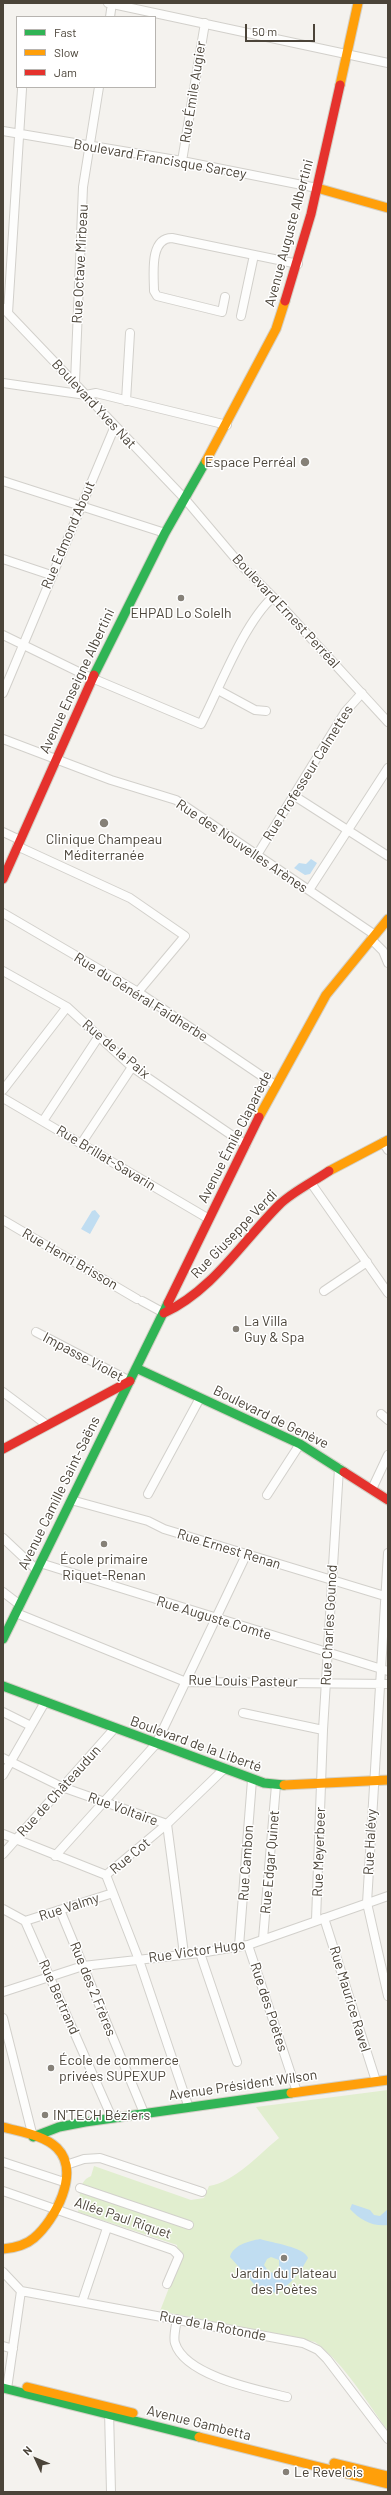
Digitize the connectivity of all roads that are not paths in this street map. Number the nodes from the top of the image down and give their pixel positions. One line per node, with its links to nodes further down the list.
1 (110, 3): 3 (street); 4 (street)
2 (358, 3): 5 (street, Avenue Auguste Albertini)
3 (110, 16)
4 (204, 23): 5 (street); 12 (street, Rue Émile Augier)
5 (347, 55): 6 (street); 13 (street, Avenue Auguste Albertini)
6 (388, 63)
7 (99, 88): 11 (street, Rue Octave Mirbeau)
8 (22, 89): 10 (street)
9 (3, 131): 10 (street, Boulevard Francisque Sarcey)
10 (19, 134): 11 (street, Boulevard Francisque Sarcey); 18 (street)
11 (91, 146): 12 (street, Boulevard Francisque Sarcey); 21 (street, Rue Octave Mirbeau)
12 (182, 161): 13 (street, Boulevard Francisque Sarcey)
13 (317, 188): 14 (street); 16 (street, Avenue Auguste Albertini)
14 (388, 208)
15 (254, 255): 16 (street); 17 (street); 19 (street)
16 (298, 264): 26 (street, Avenue Auguste Albertini)
17 (225, 296)
18 (5, 310): 21 (street, Boulevard Yves Nat)
19 (241, 316)
20 (130, 333): 24 (street)
21 (75, 382): 23 (street, Boulevard Yves Nat)
22 (3, 384): 23 (street)
23 (86, 394): 24 (street); 25 (street, Boulevard Yves Nat)
24 (126, 401): 26 (street)
25 (114, 426): 28 (street, Boulevard Yves Nat); 29 (street, Rue Edmond About)
26 (228, 426): 28 (street, Avenue Auguste Albertini)
27 (3, 481): 29 (street)
28 (185, 499): 30 (street, Avenue Enseigne Albertini); 33 (street, Boulevard Ernest Perréal)
29 (80, 506): 30 (street); 32 (street, Rue Edmond About)
30 (165, 533): 36 (street, Avenue Enseigne Albertini)
31 (3, 559): 32 (street)
32 (51, 575): 35 (street, Rue Edmond About)
33 (273, 597): 37 (street); 39 (street, Boulevard Ernest Perréal)
34 (3, 635): 35 (street)
35 (23, 645): 36 (street); 38 (street, Rue Edmond About)
36 (92, 678): 37 (street); 43 (street, Avenue Enseigne Albertini)
37 (218, 690): 40 (street)
38 (3, 693)
39 (362, 693): 41 (street, Boulevard Ernest Perréal); 45 (street, Rue Professeur Calmettes)
40 (266, 711)
41 (388, 722)
42 (3, 739): 43 (street, Rue des Nouvelles Arènes)
43 (55, 760): 48 (street, Avenue Enseigne Albertini); 49 (street, Rue des Nouvelles Arènes)
44 (388, 768): 46 (street)
45 (293, 795): 46 (street); 49 (street, Rue Professeur Calmettes)
46 (348, 829): 50 (street); 52 (street)
47 (3, 832): 48 (street)
48 (19, 843): 51 (street, Avenue Enseigne Albertini); 58 (street)
49 (257, 855): 52 (street, Rue des Nouvelles Arènes)
50 (388, 856)
51 (3, 878)
52 (310, 890): 55 (street, Rue des Nouvelles Arènes)
53 (3, 913): 58 (street, Rue du Général Faidherbe)
54 (388, 919): 55 (street, Avenue Émile Claparède)
55 (373, 937): 56 (street, Rue des Nouvelles Arènes); 62 (street, Avenue Émile Claparède)
56 (388, 963)
57 (3, 971): 59 (street, Rue de la Paix)
58 (138, 992): 62 (street, Rue du Général Faidherbe)
59 (66, 1007): 60 (street, Rue de la Paix); 63 (street)
60 (99, 1036): 61 (street, Rue de la Paix); 65 (street)
61 (132, 1067): 66 (street); 68 (street, Rue de la Paix)
62 (275, 1086): 68 (street, Avenue Émile Claparède)
63 (3, 1090)
64 (3, 1098): 65 (street, Rue Brillat-Savarin)
65 (43, 1121): 66 (street, Rue Brillat-Savarin)
66 (81, 1144): 70 (street, Rue Brillat-Savarin)
67 (386, 1144): 69 (street, Rue Giuseppe Verdi)
68 (246, 1145): 70 (street, Avenue Émile Claparède)
69 (311, 1183): 72 (street); 75 (street, Rue Giuseppe Verdi)
70 (209, 1219): 75 (street, Avenue Émile Claparède)
71 (3, 1220): 75 (street, Rue Henri Brisson)
72 (367, 1262): 73 (street); 74 (street)
73 (324, 1291)
74 (388, 1293)
75 (164, 1313): 77 (street, Avenue Émile Claparède)
76 (36, 1332): 78 (street, Impasse Violet)
77 (136, 1368): 78 (street, Avenue Émile Claparède); 80 (street, Boulevard de Genève)
78 (130, 1381): 83 (street); 91 (street, Avenue Camille Saint-Saëns)
79 (3, 1392): 83 (street)
80 (200, 1398): 84 (street, Boulevard de Genève); 89 (street)
81 (381, 1414): 82 (street)
82 (388, 1420)
83 (47, 1425): 85 (street)
84 (300, 1444): 87 (street, Boulevard de Genève); 90 (street)
85 (4, 1446)
86 (388, 1455): 88 (street)
87 (338, 1468): 88 (street, Boulevard de Genève); 97 (street, Rue Charles Gounod)
88 (372, 1489): 92 (street, Boulevard de Genève)
89 (148, 1494)
90 (267, 1495)
91 (71, 1500): 95 (street, Rue Ernest Renan); 96 (street, Avenue Camille Saint-Saëns)
92 (388, 1500)
93 (3, 1538): 96 (street)
94 (388, 1553): 99 (street, Rue Halévy)
95 (247, 1554): 97 (street, Rue Ernest Renan); 101 (street)
96 (39, 1567): 100 (street, Avenue Camille Saint-Saëns); 101 (street, Rue Auguste Comte)
97 (331, 1580): 99 (street, Rue Ernest Renan); 103 (street, Rue Charles Gounod)
98 (3, 1592): 100 (street, Rue Louis Pasteur)
99 (386, 1597): 104 (street, Rue Halévy)
100 (18, 1609): 102 (street, Avenue Camille Saint-Saëns); 105 (street, Rue Louis Pasteur)
101 (216, 1619): 103 (street, Rue Auguste Comte); 105 (street)
102 (3, 1639)
103 (327, 1654): 104 (street, Rue Auguste Comte); 106 (street, Rue Charles Gounod)
104 (384, 1670): 107 (street, Rue Halévy)
105 (186, 1682): 106 (street, Rue Louis Pasteur); 115 (street)
106 (326, 1683): 107 (street, Rue Louis Pasteur); 114 (street, Rue Charles Gounod)
107 (384, 1684): 121 (street, Rue Halévy)
108 (3, 1686): 109 (street, Boulevard de la Liberté)
109 (45, 1702): 112 (street); 113 (street, Boulevard de la Liberté)
110 (3, 1712): 112 (street)
111 (243, 1713): 114 (street)
112 (31, 1726): 116 (street)
113 (114, 1729): 115 (street, Boulevard de la Liberté); 124 (street, Rue de Châteaudun)
114 (323, 1730): 122 (street, Rue Charles Gounod)
115 (156, 1744): 117 (street, Boulevard de la Liberté); 125 (street)
116 (7, 1760): 118 (street); 124 (street, Rue Voltaire)
117 (223, 1770): 119 (street, Boulevard de la Liberté); 126 (street, Rue Cot)
118 (3, 1775)
119 (252, 1780): 123 (street, Boulevard de la Liberté); 142 (street, Rue Cambon)
120 (388, 1780): 121 (street, Boulevard de la Liberté)
121 (373, 1781): 122 (street, Boulevard de la Liberté); 134 (street, Rue Halévy)
122 (321, 1783): 123 (street, Boulevard de la Liberté); 138 (street, Rue Meyerbeer)
123 (276, 1785): 140 (street, Rue Edgar Quinet)
124 (62, 1787): 125 (street, Rue Voltaire); 128 (street, Rue de Châteaudun)
125 (104, 1802): 126 (street, Rue Voltaire); 130 (street)
126 (167, 1824): 131 (street, Rue Cot); 144 (street, Rue Voltaire)
127 (3, 1834): 128 (street)
128 (15, 1840): 129 (street, Rue de Châteaudun); 130 (street)
129 (3, 1854)
130 (55, 1856): 131 (street)
131 (106, 1875): 132 (street)
132 (113, 1893): 136 (street, Rue Valmy); 145 (street)
133 (388, 1896): 134 (street, Rue Victor Hugo)
134 (367, 1903): 137 (street, Rue Victor Hugo); 149 (street, Rue Halévy)
135 (3, 1909): 139 (street)
136 (60, 1910): 139 (street, Rue Valmy); 146 (street, Rue des 2 Frères)
137 (324, 1918): 138 (street, Rue Victor Hugo); 154 (street, Rue Maurice Ravel)
138 (316, 1920): 140 (street, Rue Victor Hugo)
139 (26, 1921): 147 (street, Rue Bertrand)
140 (263, 1939): 141 (street, Rue Victor Hugo)
141 (248, 1944): 142 (street, Rue Victor Hugo); 155 (street, Rue des Poètes)
142 (239, 1946): 143 (street, Rue Victor Hugo)
143 (200, 1953): 144 (street, Rue Victor Hugo); 152 (street)
144 (184, 1954): 145 (street, Rue Victor Hugo)
145 (139, 1960): 146 (street, Rue Victor Hugo); 156 (street)
146 (83, 1966): 147 (street, Rue Victor Hugo); 157 (street, Rue des 2 Frères)
147 (50, 1976): 148 (street, Rue Victor Hugo); 158 (street, Rue Bertrand)
148 (3, 1992)
149 (388, 1996)
150 (3, 2018): 151 (street)
151 (6, 2042): 161 (street)
152 (237, 2062)
153 (388, 2080): 154 (street, Avenue Président Wilson)
154 (376, 2081): 155 (street, Avenue Président Wilson)
155 (296, 2092): 156 (street, Avenue Président Wilson)
156 (189, 2108): 157 (street, Avenue Président Wilson)
157 (144, 2113): 158 (street, Avenue Président Wilson)
158 (112, 2118): 160 (street, Avenue Président Wilson)
159 (3, 2127): 161 (street)
160 (59, 2127): 161 (street, Avenue Président Wilson); 162 (street)
161 (33, 2137): 162 (street)
162 (56, 2147): 164 (street)
163 (3, 2162): 165 (street)
164 (66, 2165): 165 (street); 168 (street)
165 (64, 2182): 169 (street)
166 (80, 2188): 170 (street)
167 (3, 2191): 169 (street, Allée Paul Riquet)
168 (202, 2192)
169 (55, 2209): 171 (street, Allée Paul Riquet); 172 (street)
170 (189, 2225)
171 (107, 2228): 174 (street, Allée Paul Riquet); 176 (street)
172 (3, 2249)
173 (3, 2273): 175 (street)
174 (167, 2284)
175 (21, 2291): 176 (street, Rue de la Rotonde); 179 (street)
176 (82, 2302): 177 (street, Rue de la Rotonde)
177 (177, 2319): 181 (street); 183 (street, Rue de la Rotonde)
178 (3, 2346): 179 (street)
179 (13, 2349): 180 (street)
180 (5, 2385): 182 (street, Avenue Gambetta)
181 (287, 2397)
182 (109, 2412): 184 (street, Avenue Gambetta); 187 (street)
183 (388, 2438)
184 (288, 2456): 185 (street, Avenue Gambetta); 186 (street, Avenue Gambetta)
185 (388, 2476)
186 (388, 2484)
187 (111, 2492)

